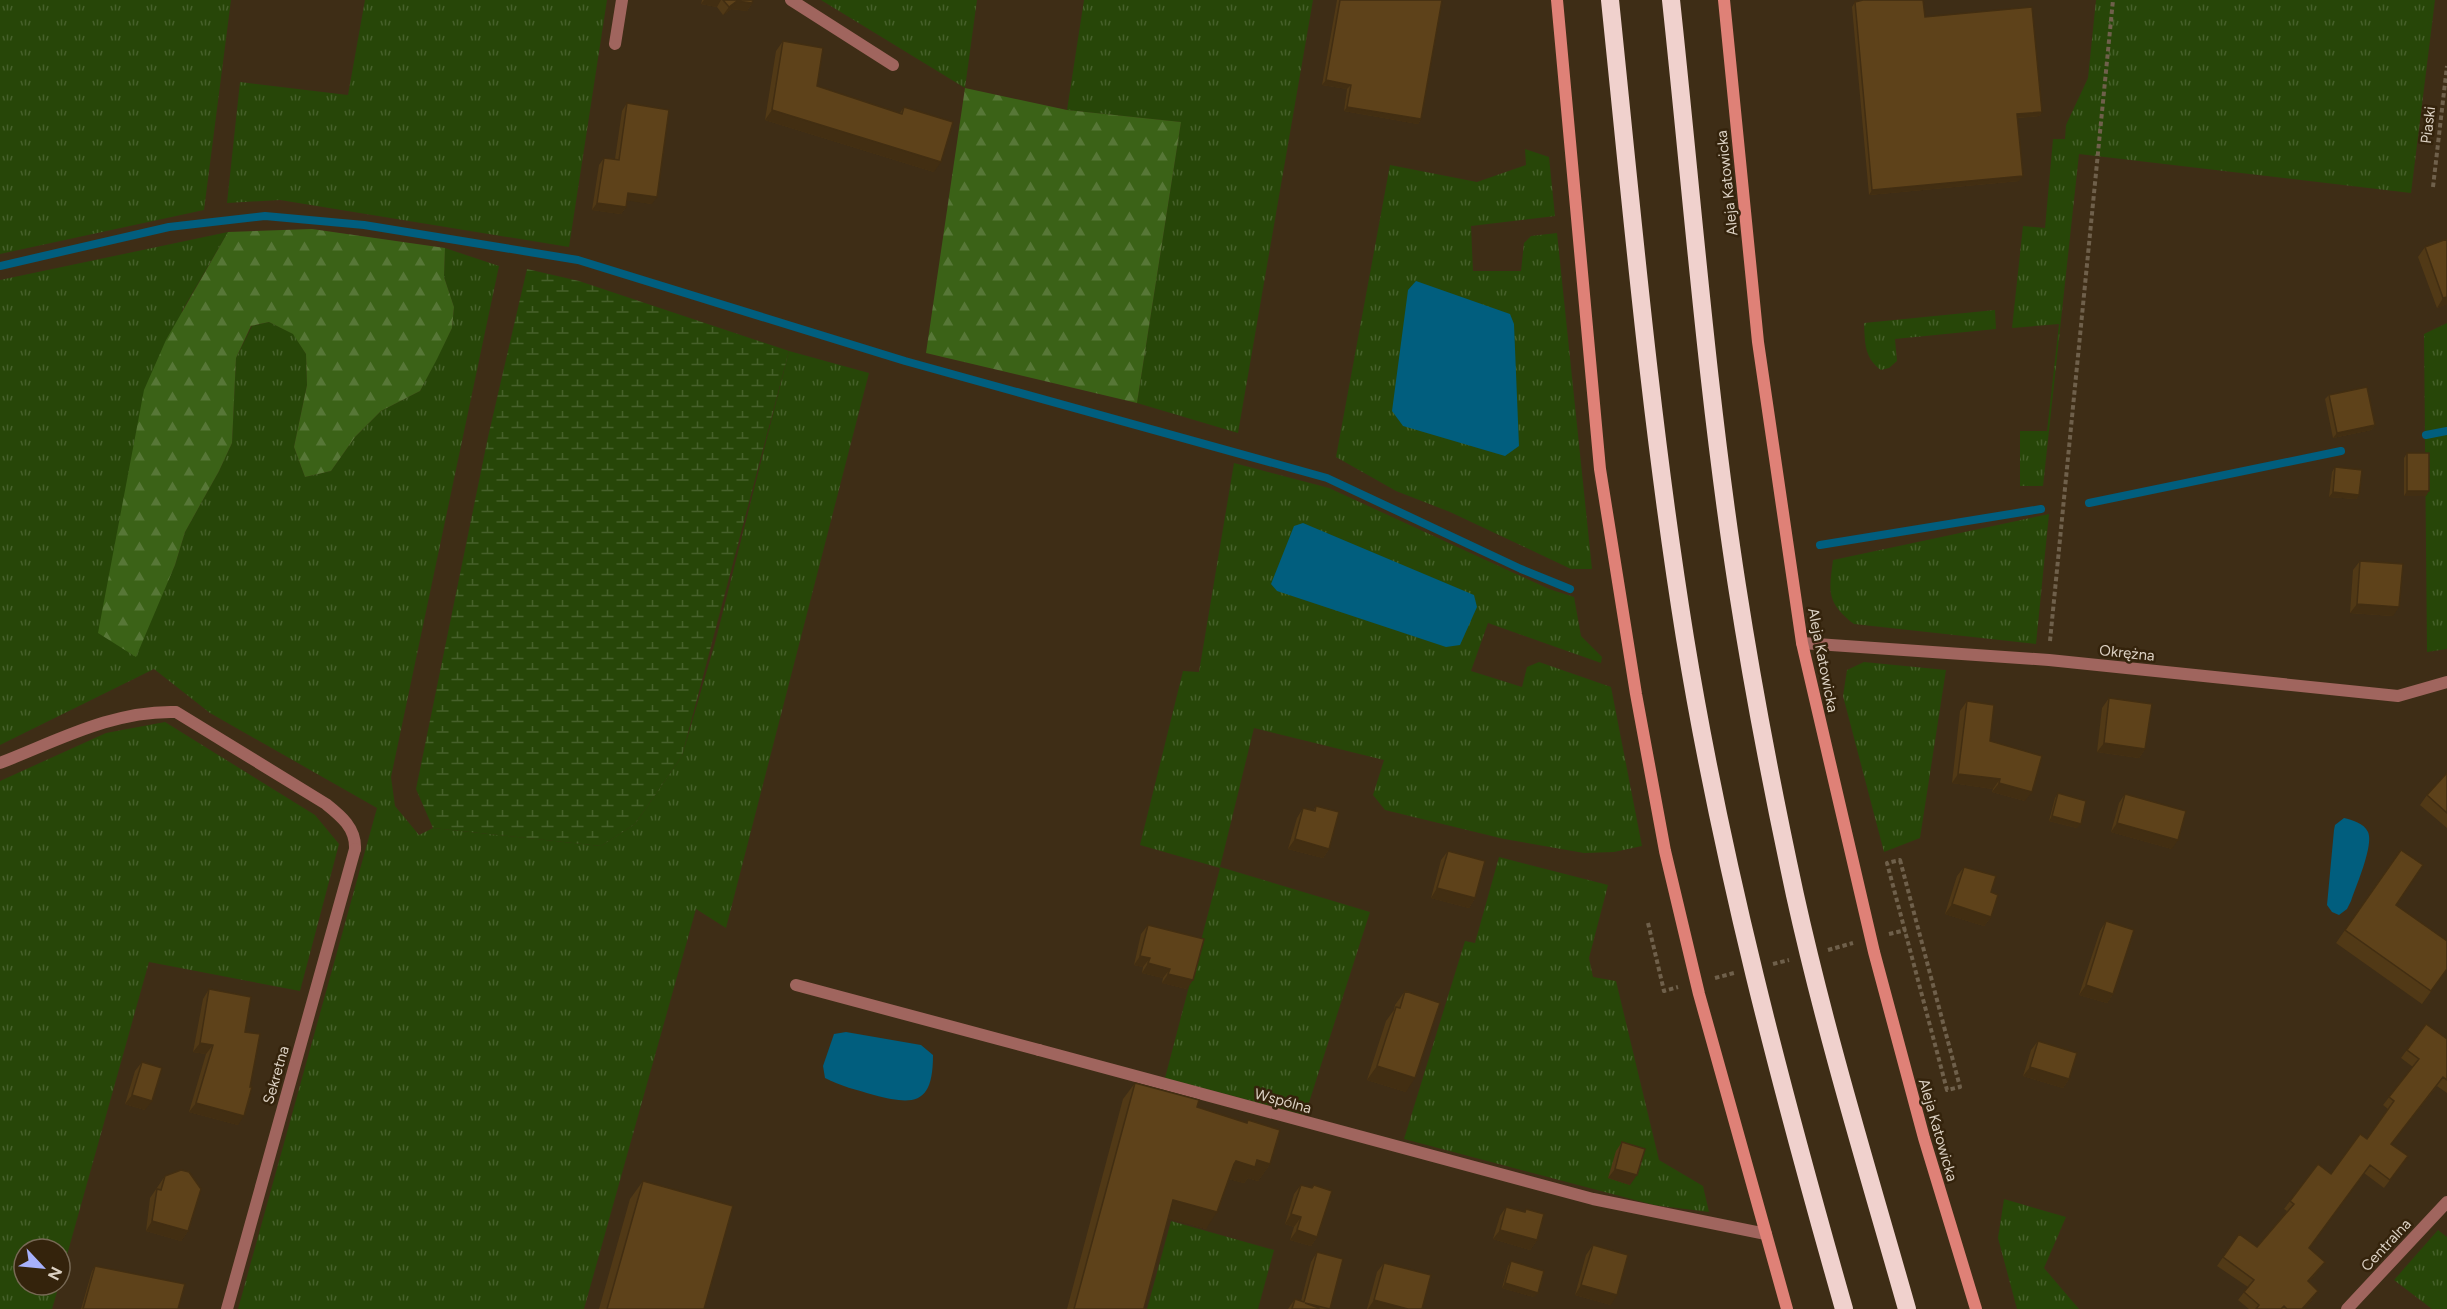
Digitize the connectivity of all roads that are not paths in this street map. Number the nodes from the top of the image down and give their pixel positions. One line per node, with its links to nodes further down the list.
1 (622, 0): 7 (street)
2 (792, 0): 8 (street)
3 (1557, 0): 14 (street)
4 (1610, 0): 17 (highway)
5 (1671, 0): 18 (highway)
6 (1724, 0): 9 (street, Aleja Katowicka)
7 (615, 44)
8 (893, 65)
9 (1802, 643): 10 (street, Okrężna); 19 (street, Aleja Katowicka)
10 (2447, 682)
11 (0, 763): 15 (street, Sekretna)
12 (796, 985): 14 (street, Wspólna)
13 (2447, 1202): 20 (street, Centralna)
14 (1766, 1234): 16 (street)
15 (227, 1309)
16 (1787, 1309)
17 (1844, 1309)
18 (1907, 1309)
19 (1976, 1309)
20 (2347, 1309)

